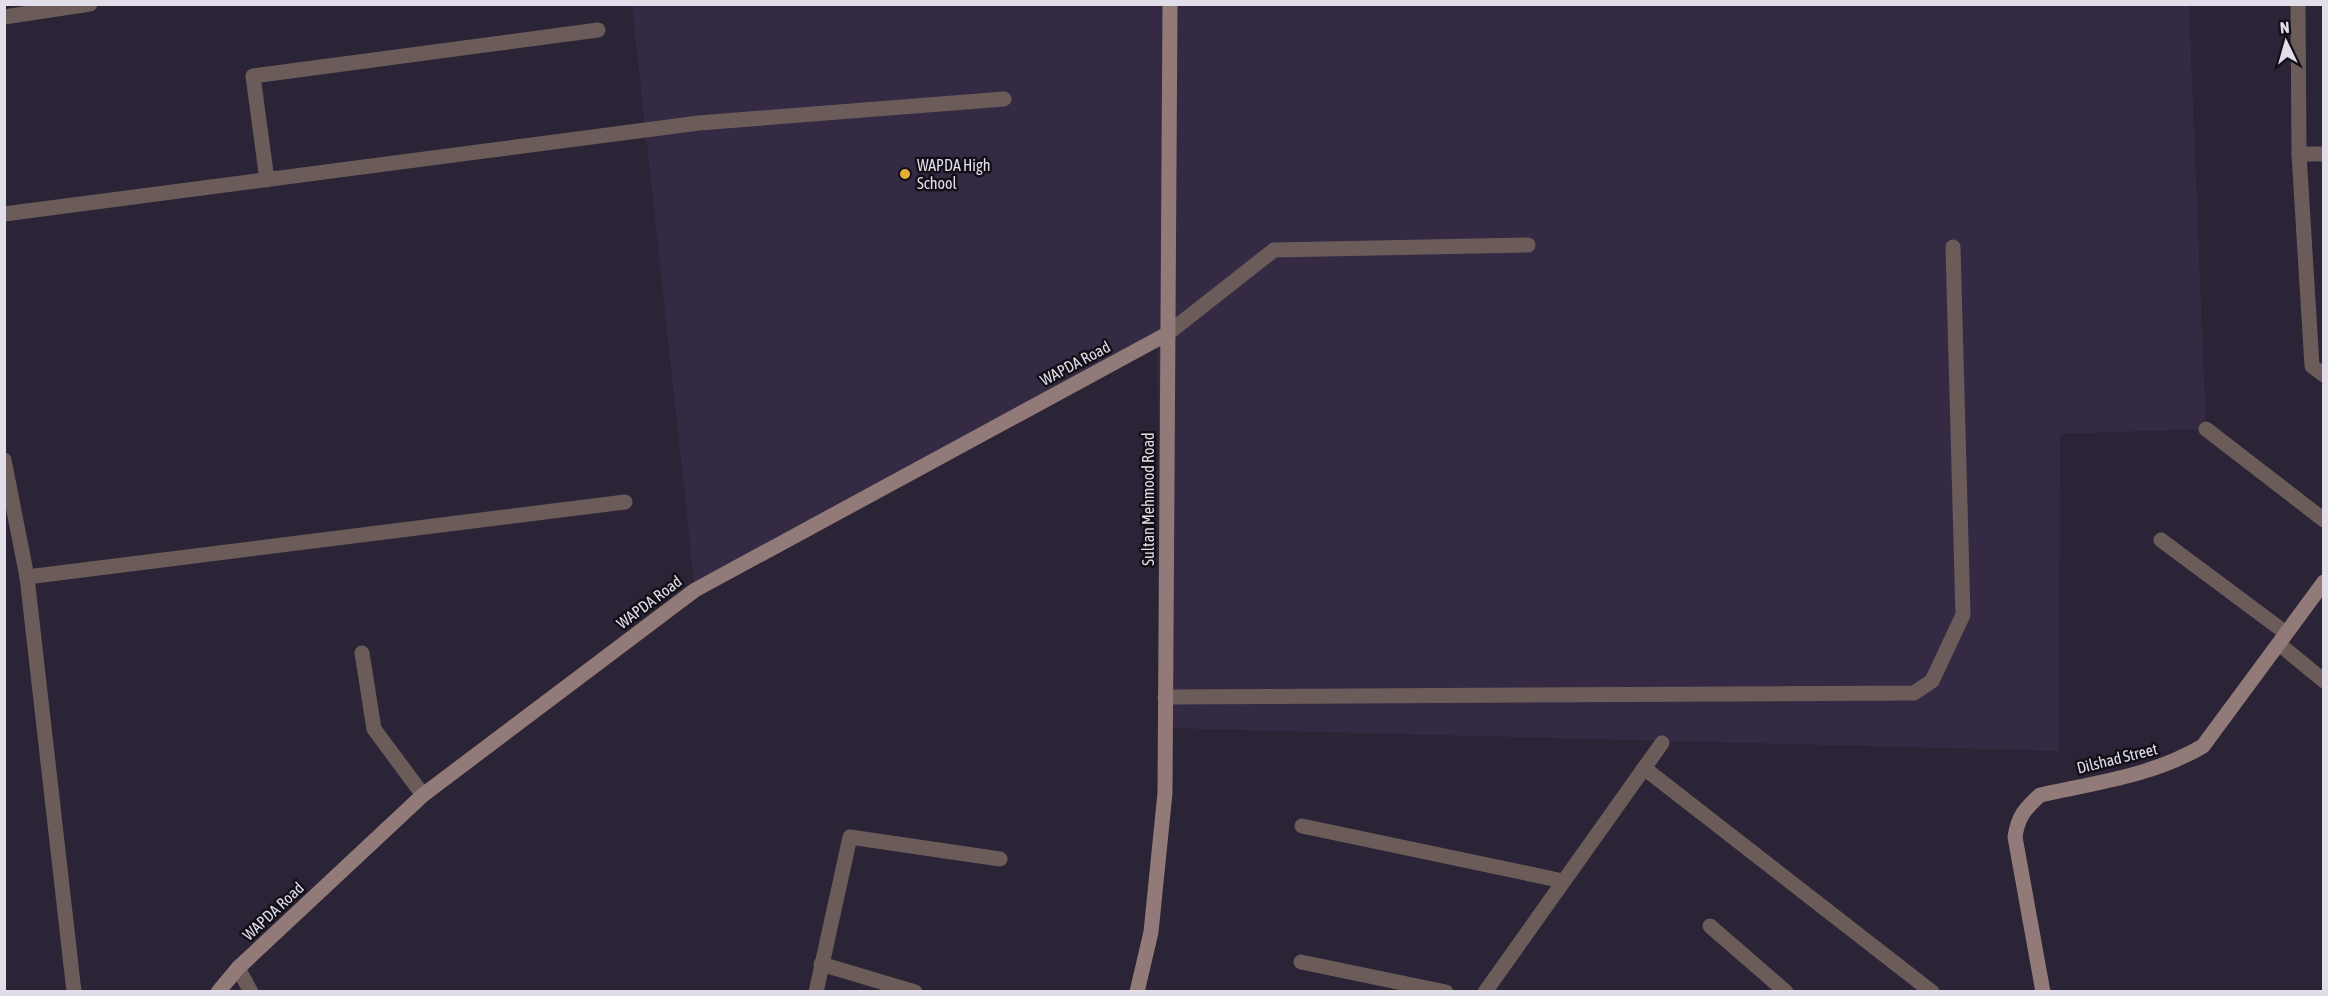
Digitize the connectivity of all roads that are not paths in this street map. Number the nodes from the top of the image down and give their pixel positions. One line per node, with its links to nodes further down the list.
1 (90, 4): 4 (street)
2 (1170, 4): 13 (street, Sultan Mehmood Road)
3 (2298, 4): 7 (street)
4 (4, 17)
5 (598, 30): 9 (street)
6 (1005, 99): 9 (street)
7 (2299, 154): 8 (street); 14 (street)
8 (2324, 154)
9 (267, 180): 10 (street)
10 (4, 214)
11 (1528, 245): 13 (street)
12 (1953, 247): 25 (street)
13 (1167, 334): 25 (street, Sultan Mehmood Road); 28 (street, WAPDA Road)
14 (2324, 375)
15 (2206, 429): 18 (street)
16 (4, 460): 20 (street)
17 (625, 502): 20 (street)
18 (2324, 520)
19 (2161, 540): 22 (street)
20 (27, 578): 36 (street)
21 (2324, 582): 22 (street, Dilshad Street)
22 (2283, 639): 24 (street); 46 (street, Dilshad Street)
23 (362, 653): 28 (street)
24 (2324, 681)
25 (1165, 696): 41 (street, Sultan Mehmood Road)
26 (1662, 743): 27 (street)
27 (1644, 768): 31 (street); 45 (street)
28 (423, 795): 35 (street, WAPDA Road)
29 (1302, 826): 31 (street)
30 (1000, 859): 34 (street)
31 (1563, 881): 43 (street)
32 (1710, 926): 44 (street)
33 (1300, 962): 42 (street)
34 (821, 964): 39 (street); 40 (street)
35 (238, 968): 37 (street, WAPDA Road); 38 (street)
36 (74, 992)
37 (218, 992)
38 (251, 992)
39 (816, 992)
40 (915, 992)
41 (1137, 992)
42 (1446, 992)
43 (1485, 992)
44 (1785, 992)
45 (1932, 992)
46 (2043, 992)

